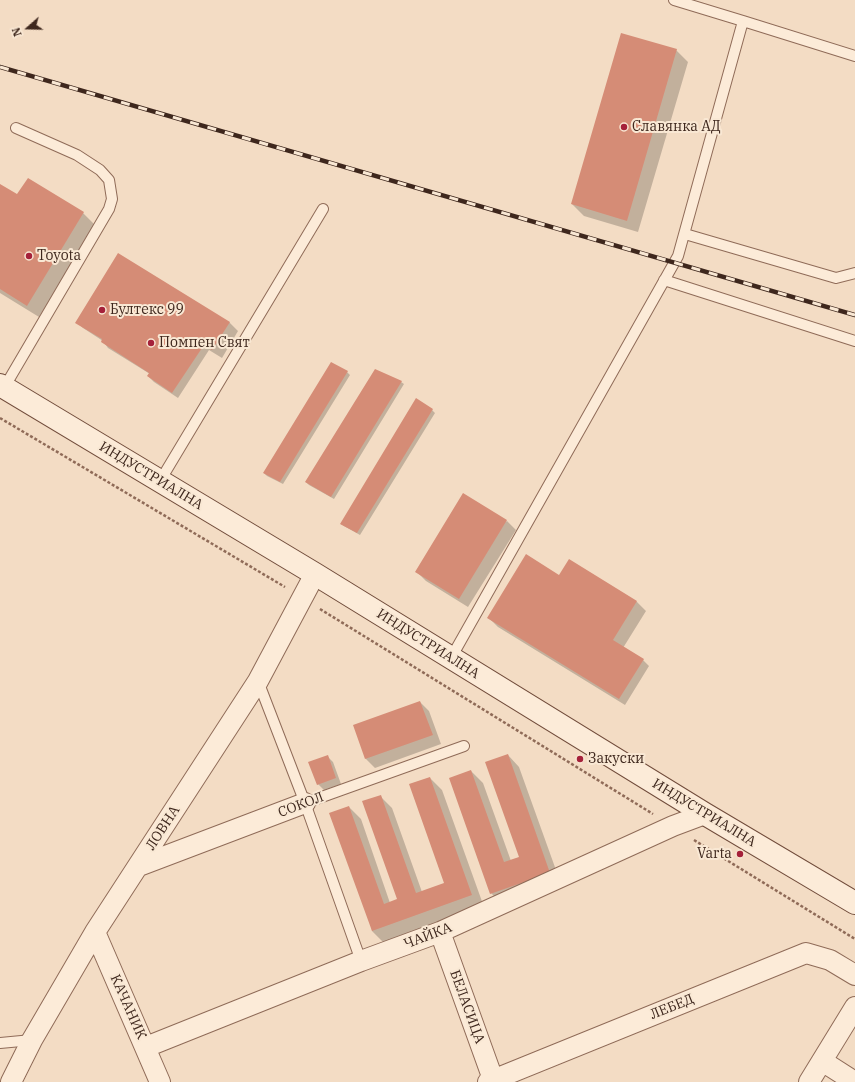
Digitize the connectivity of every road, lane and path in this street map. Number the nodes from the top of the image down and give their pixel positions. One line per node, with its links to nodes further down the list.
1 (674, 0): 2 (lane)
2 (743, 21): 3 (lane); 6 (lane)
3 (855, 56)
4 (16, 128): 10 (lane)
5 (323, 209): 12 (lane)
6 (685, 234): 7 (lane); 8 (lane)
7 (855, 273)
8 (664, 280): 9 (lane); 15 (lane)
9 (855, 341)
10 (2, 386): 12 (main road, ИНДУСТРИАЛНА)
11 (0, 418): 14 (path)
12 (160, 481): 13 (main road, ИНДУСТРИАЛНА)
13 (315, 574): 14 (street, ЛОВНА); 15 (main road, ИНДУСТРИАЛНА)
14 (302, 598): 16 (street, ЛОВНА); 20 (path)
15 (451, 658): 19 (main road, ИНДУСТРИАЛНА)
16 (258, 681): 18 (lane); 21 (street, ЛОВНА)
17 (464, 746): 18 (lane, СОКОЛ)
18 (306, 804): 21 (street, СОКОЛ); 26 (lane)
19 (705, 814): 20 (street, ЧАЙКА); 22 (main road, ИНДУСТРИАЛНА)
20 (673, 826): 24 (street, ЧАЙКА); 25 (path)
21 (139, 866): 23 (street, ЛОВНА)
22 (855, 903)
23 (95, 932): 29 (street, ЛОВНА); 31 (street, КАЧАНИК)
24 (440, 932): 26 (street, ЧАЙКА); 33 (street, БЕЛАСИЦА)
25 (855, 939)
26 (361, 960): 31 (street, ЧАЙКА)
27 (855, 975): 33 (street, ЛЕБЕД)
28 (855, 1007): 32 (street)
29 (32, 1040): 30 (lane); 34 (street, ЛОВНА)
30 (0, 1043)
31 (146, 1047): 35 (street, КАЧАНИК)
32 (822, 1061): 36 (street); 37 (street)
33 (492, 1081)
34 (11, 1082)
35 (160, 1082)
36 (809, 1082)
37 (855, 1082)

